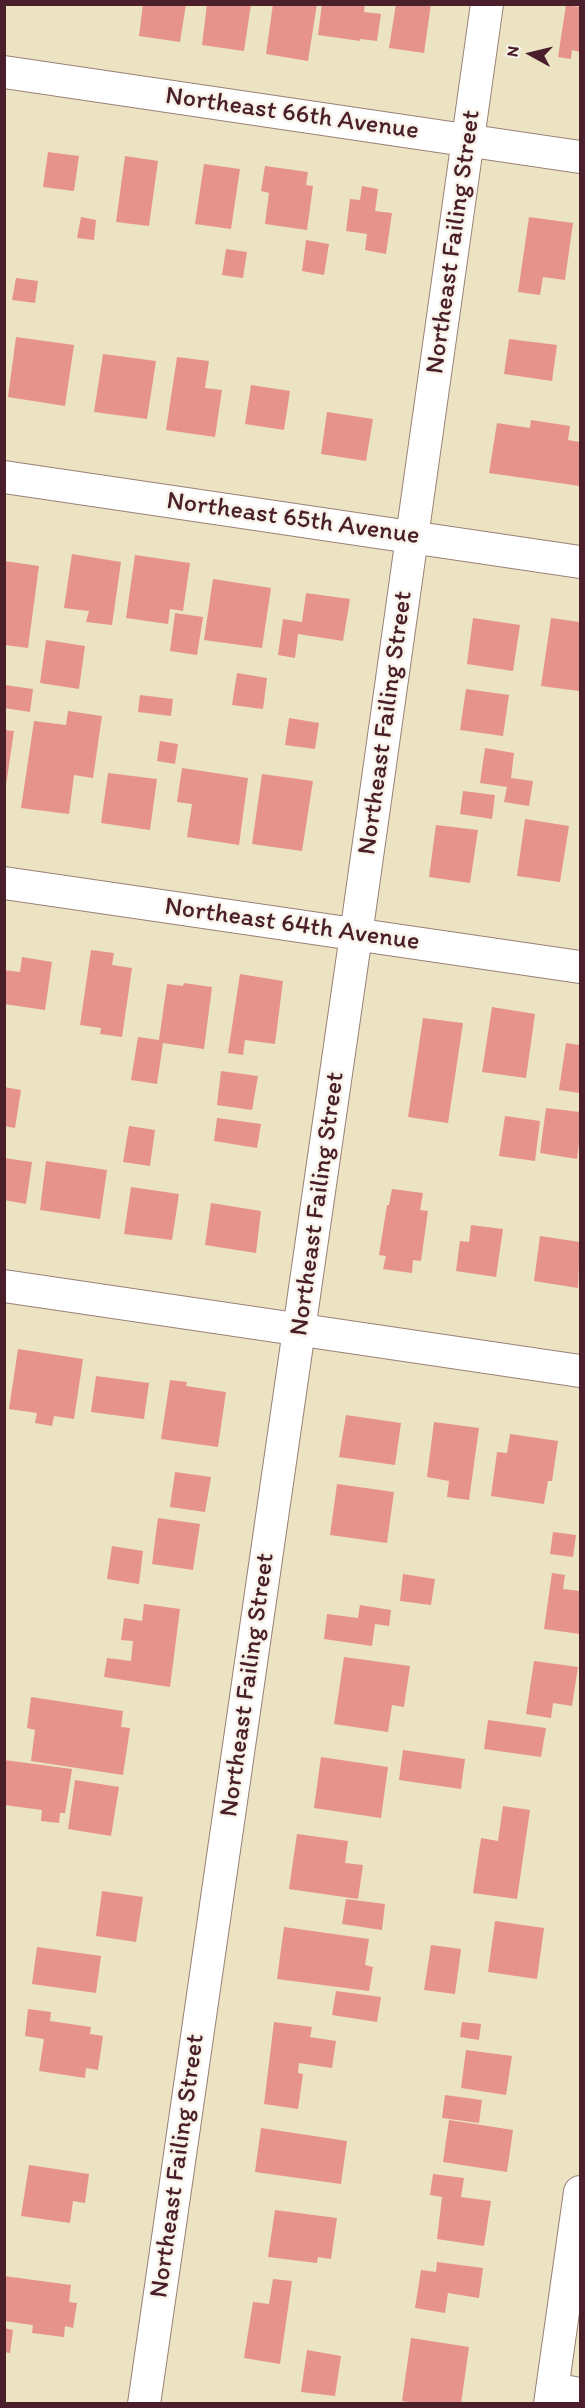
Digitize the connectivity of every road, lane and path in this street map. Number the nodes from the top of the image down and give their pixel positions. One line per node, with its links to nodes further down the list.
1 (487, 4): 3 (street, Northeast Failing Street)
2 (4, 72): 3 (street, Northeast 66th Avenue)
3 (468, 140): 4 (street, Northeast 66th Avenue); 6 (street, Northeast Failing Street)
4 (580, 157)
5 (4, 477): 6 (street, Northeast 65th Avenue)
6 (413, 537): 7 (street, Northeast 65th Avenue); 9 (street, Northeast Failing Street)
7 (580, 562)
8 (4, 883): 9 (street, Northeast 64th Avenue)
9 (356, 934): 10 (street, Northeast 64th Avenue); 12 (street, Northeast Failing Street)
10 (580, 967)
11 (4, 1286): 12 (street)
12 (300, 1330): 13 (street); 16 (street, Northeast Failing Street)
13 (580, 1371)
14 (580, 2192): 15 (street)
15 (561, 2396)
16 (144, 2403)

